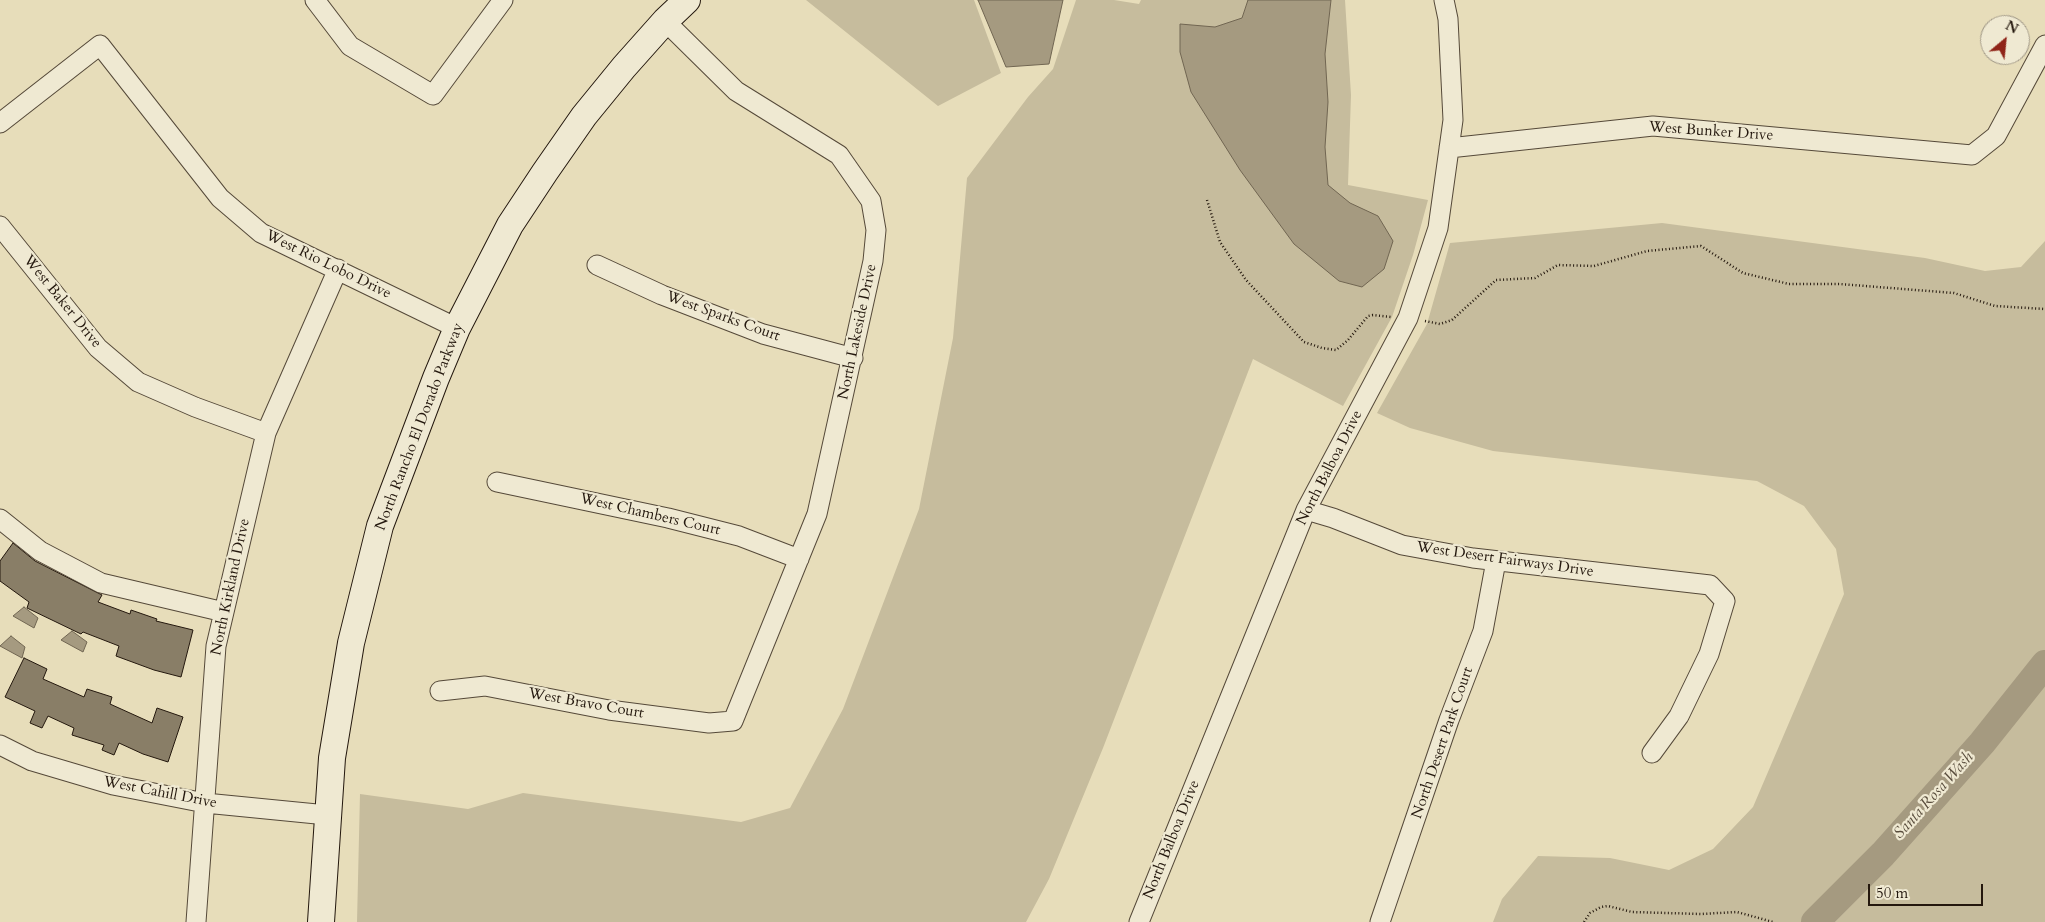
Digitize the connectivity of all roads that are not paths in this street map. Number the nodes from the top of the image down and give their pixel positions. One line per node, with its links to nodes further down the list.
1 (315, 0): 2 (street)
2 (503, 0)
3 (687, 0): 5 (street, North Rancho El Dorado Parkway)
4 (1444, 0): 8 (street, North Balboa Drive)
5 (665, 21): 12 (street, North Rancho El Dorado Parkway); 13 (street, North Lakeside Drive)
6 (2045, 45): 8 (street, West Bunker Drive)
7 (0, 123): 11 (street, West Rio Lobo Drive)
8 (1449, 148): 16 (street, North Balboa Drive)
9 (0, 226): 14 (street, West Baker Drive)
10 (597, 265): 13 (street, West Sparks Court)
11 (338, 269): 12 (street, West Rio Lobo Drive); 14 (street, North Kirkland Drive)
12 (457, 328): 26 (street, North Rancho El Dorado Parkway)
13 (853, 358): 18 (street, North Lakeside Drive)
14 (266, 433): 20 (street, North Kirkland Drive)
15 (497, 482): 18 (street, West Chambers Court)
16 (1306, 510): 19 (street, West Desert Fairways Drive); 29 (street, North Balboa Drive)
17 (0, 519): 20 (street)
18 (799, 559): 22 (street, North Lakeside Drive)
19 (1496, 561): 24 (street, West Desert Fairways Drive); 30 (street, North Desert Park Court)
20 (224, 612): 25 (street, North Kirkland Drive)
21 (440, 691): 22 (street, West Bravo Court)
22 (733, 721)
23 (0, 745): 25 (street, West Cahill Drive)
24 (1652, 753)
25 (205, 803): 26 (street, West Cahill Drive); 27 (street, North Kirkland Drive)
26 (327, 814): 28 (street, North Rancho El Dorado Parkway)
27 (196, 922)
28 (321, 922)
29 (1139, 922)
30 (1380, 922)

